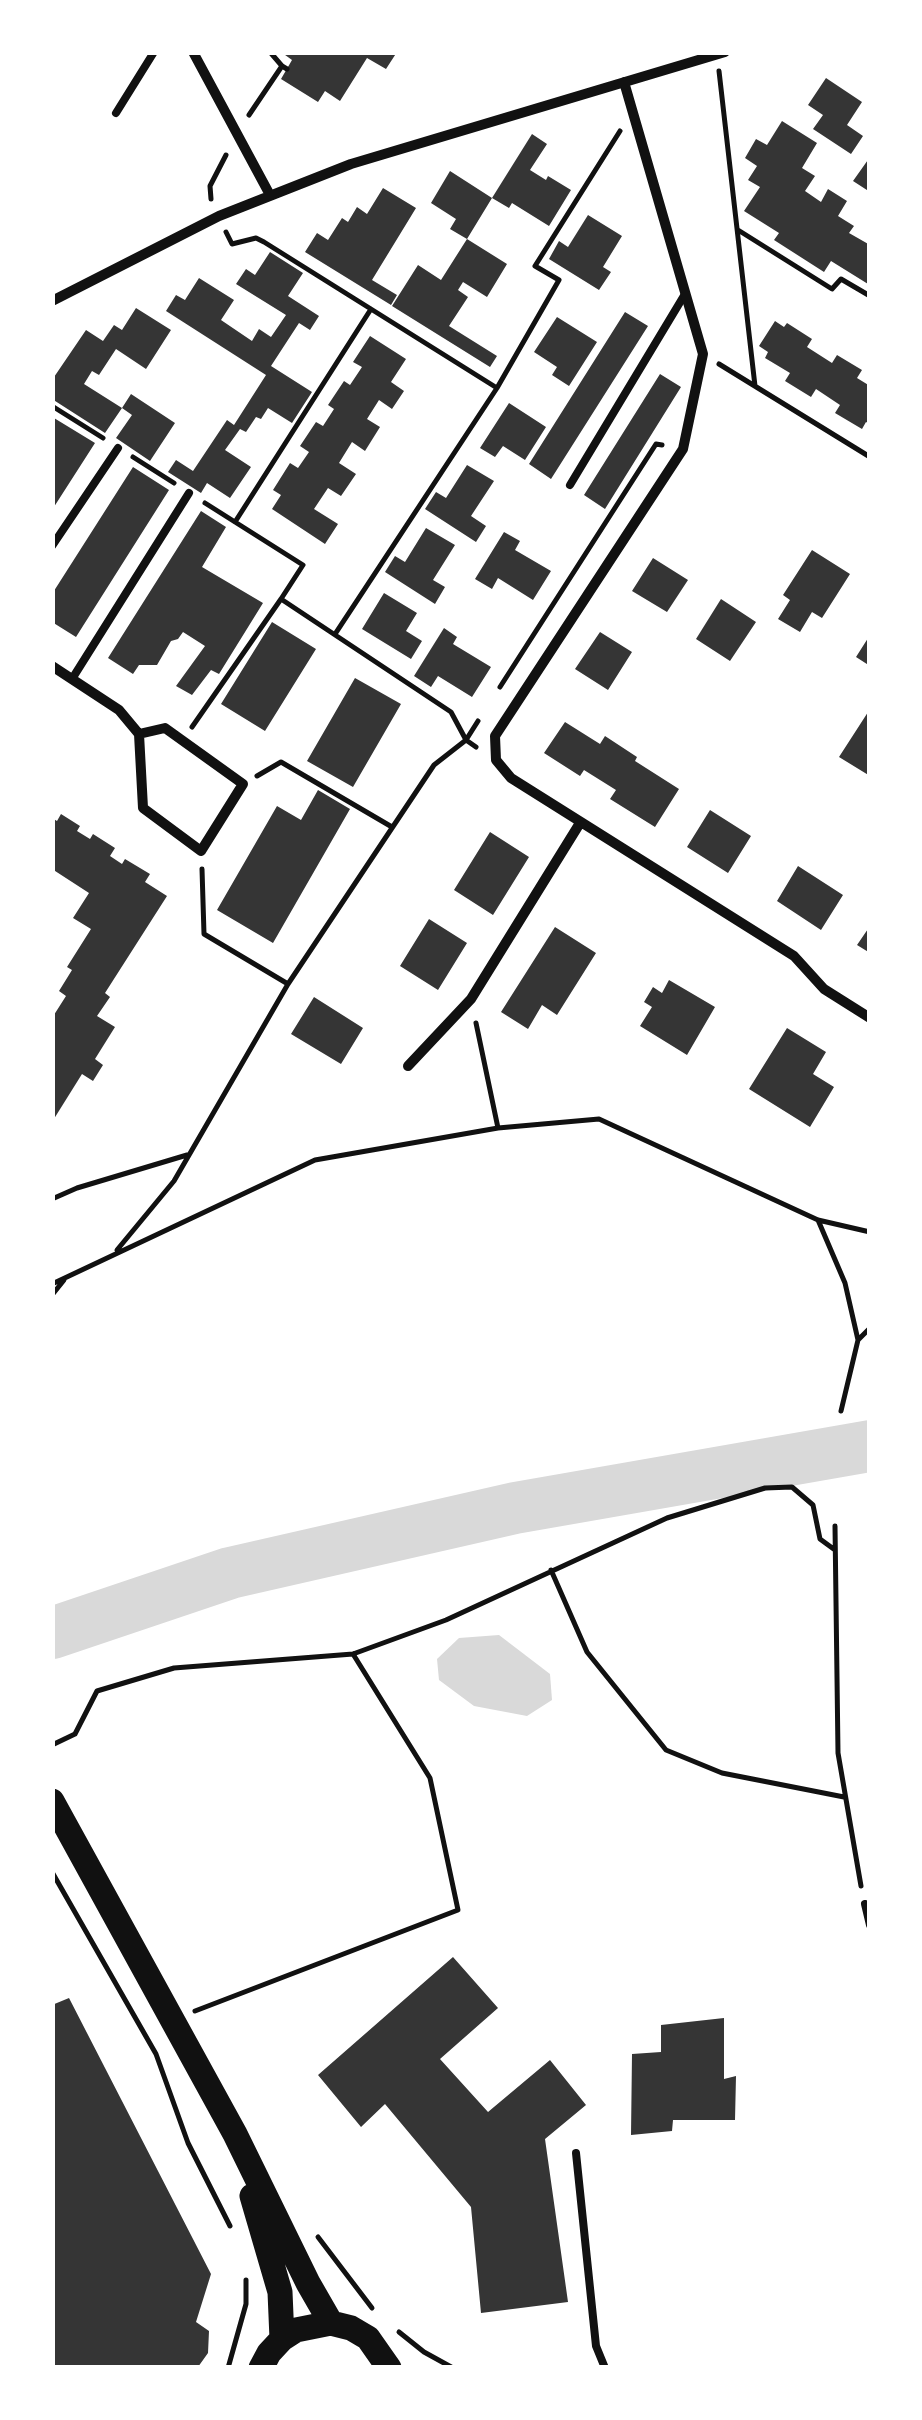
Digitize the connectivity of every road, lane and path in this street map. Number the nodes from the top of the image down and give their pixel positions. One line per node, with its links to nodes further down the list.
1 (154, 52): 7 (lane)
2 (193, 52): 8 (street)
3 (270, 52): 8 (path)
4 (713, 54): 5 (street); 11 (path)
5 (624, 82): 6 (street); 9 (street)
6 (632, 112): 12 (street); 18 (path)
7 (116, 113)
8 (237, 134): 9 (street); 10 (path)
9 (270, 195): 10 (street)
10 (219, 216): 14 (street); 15 (path)
11 (737, 230): 13 (path); 17 (path)
12 (685, 294): 16 (street); 22 (lane)
13 (870, 296)
14 (52, 301)
15 (371, 308): 18 (path); 24 (path)
16 (704, 354): 17 (path); 20 (street)
17 (755, 386): 21 (path)
18 (497, 388): 26 (path)
19 (118, 448): 25 (lane)
20 (683, 449): 29 (path); 34 (street)
21 (870, 458)
22 (570, 485)
23 (189, 493): 28 (lane)
24 (235, 522)
25 (52, 546)
26 (335, 634): 32 (path); 33 (path)
27 (52, 666): 28 (street)
28 (72, 679): 31 (street)
29 (497, 691)
30 (487, 708): 33 (path)
31 (139, 734): 32 (street); 38 (street)
32 (184, 740): 35 (street)
33 (466, 740): 34 (path); 37 (path)
34 (496, 760): 36 (street)
35 (244, 784): 37 (path); 38 (street)
36 (580, 822): 42 (street); 43 (street)
37 (392, 827): 41 (path)
38 (201, 851): 41 (path)
39 (52, 938): 40 (path)
40 (52, 959)
41 (288, 984): 46 (path)
42 (471, 999): 44 (street); 45 (path)
43 (870, 1018)
44 (408, 1066)
45 (498, 1128): 48 (path); 50 (path)
46 (190, 1154): 47 (path); 50 (path)
47 (52, 1199)
48 (818, 1220): 49 (path); 55 (path)
49 (870, 1232)
50 (116, 1252): 51 (path)
51 (66, 1278): 52 (path); 53 (path)
52 (52, 1284)
53 (52, 1295)
54 (870, 1328): 55 (path)
55 (858, 1340): 56 (path)
56 (841, 1411)
57 (835, 1526): 58 (path)
58 (835, 1550): 59 (path); 62 (path)
59 (550, 1570): 60 (path); 62 (path)
60 (353, 1654): 61 (path); 67 (path)
61 (52, 1745)
62 (844, 1796): 65 (path)
63 (52, 1801): 67 (main road)
64 (52, 1872): 70 (path)
65 (865, 1904): 66 (lane)
66 (870, 1925)
67 (172, 2020): 68 (main road)
68 (235, 2134): 72 (main road); 73 (main road)
69 (576, 2152): 77 (lane)
70 (232, 2230)
71 (246, 2276): 74 (path)
72 (331, 2324): 73 (main road); 76 (main road)
73 (282, 2339): 75 (main road)
74 (228, 2368)
75 (261, 2368)
76 (389, 2368)
77 (606, 2368)

